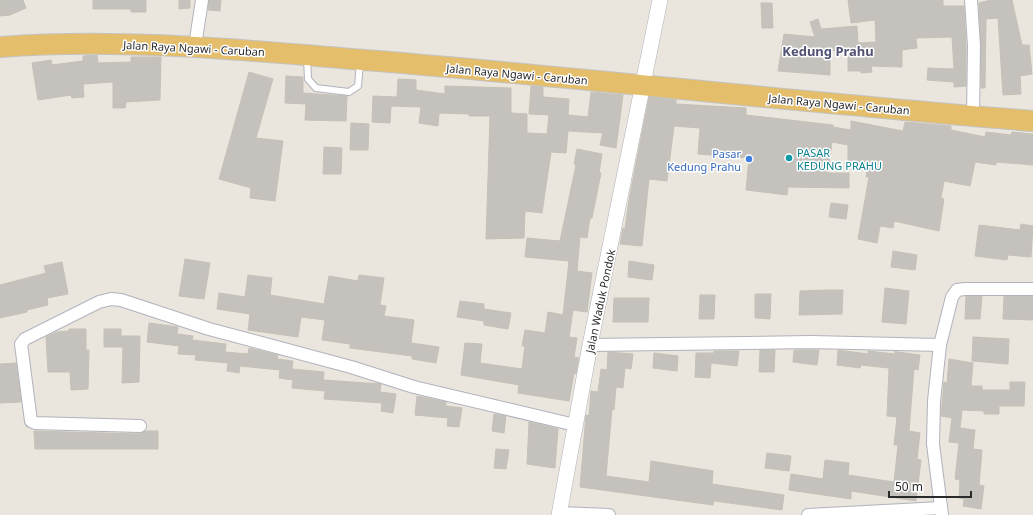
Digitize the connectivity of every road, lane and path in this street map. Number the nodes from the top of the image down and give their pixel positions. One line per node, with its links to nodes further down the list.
1 (202, 0): 4 (street)
2 (660, 0): 8 (street, Jalan Waduk Pondok)
3 (971, 0): 9 (street)
4 (195, 46): 5 (highway, Jalan Raya Ngawi - Caruban); 6 (highway, Jalan Raya Ngawi - Caruban)
5 (0, 47)
6 (307, 56): 7 (highway, Jalan Raya Ngawi - Caruban); 7 (lane)
7 (360, 60): 8 (highway, Jalan Raya Ngawi - Caruban)
8 (643, 87): 9 (highway, Jalan Raya Ngawi - Caruban); 13 (street, Jalan Waduk Pondok)
9 (973, 116): 10 (highway, Jalan Raya Ngawi - Caruban)
10 (1033, 121)
11 (1033, 289): 12 (street)
12 (940, 344): 13 (street); 16 (street)
13 (590, 345): 14 (street, Jalan Waduk Pondok)
14 (575, 425): 15 (street); 17 (street, Jalan Waduk Pondok)
15 (140, 426)
16 (942, 511): 19 (street)
17 (559, 514): 18 (street)
18 (609, 515)
19 (808, 515)

